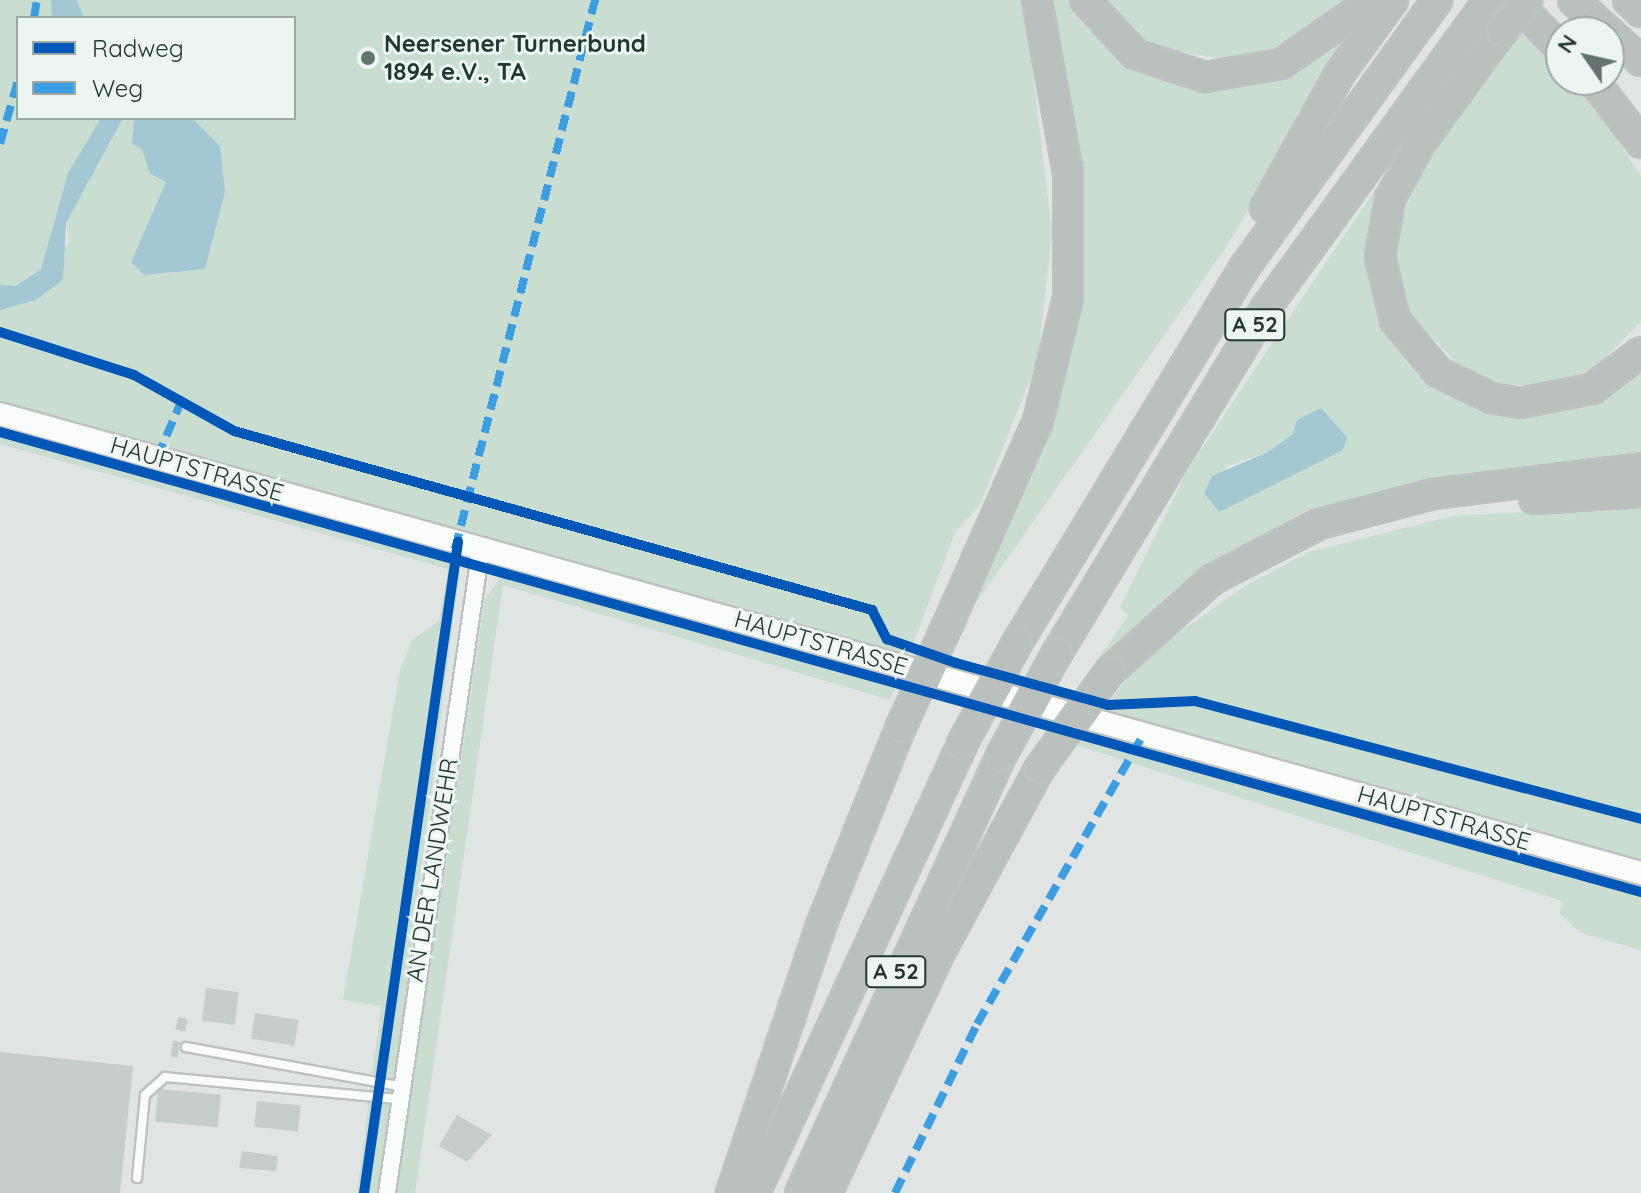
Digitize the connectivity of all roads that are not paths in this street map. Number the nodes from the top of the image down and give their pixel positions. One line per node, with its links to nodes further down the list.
1 (1037, 0): 32 (highway, bridge)
2 (1085, 0): 3 (highway)
3 (1373, 0)
4 (1393, 0): 20 (highway)
5 (1437, 0): 20 (highway, A 52)
6 (1514, 0): 13 (highway)
7 (1527, 0): 21 (highway, bridge)
8 (1573, 0): 12 (highway)
9 (1628, 0): 11 (highway)
10 (1484, 7): 34 (highway, A 52, bridge)
11 (1641, 12)
12 (1591, 16)
13 (1545, 29)
14 (1625, 46): 15 (highway)
15 (1641, 61)
16 (1625, 92): 18 (highway)
17 (1605, 96): 19 (highway)
18 (1641, 106)
19 (1641, 143)
20 (1215, 313): 33 (highway, A 52, bridge)
21 (1641, 352)
22 (0, 414): 26 (street, HAUPTSTRASSE)
23 (1641, 468): 25 (highway)
24 (1641, 492): 25 (highway)
25 (1354, 513): 35 (highway, bridge)
26 (481, 548): 27 (street, HAUPTSTRASSE); 29 (street, AN DER LANDWEHR)
27 (1641, 873)
28 (186, 1047): 29 (lane)
29 (399, 1092): 30 (lane); 31 (street, AN DER LANDWEHR)
30 (137, 1178)
31 (387, 1193)
32 (731, 1193)
33 (755, 1193)
34 (800, 1193)
35 (827, 1193)

